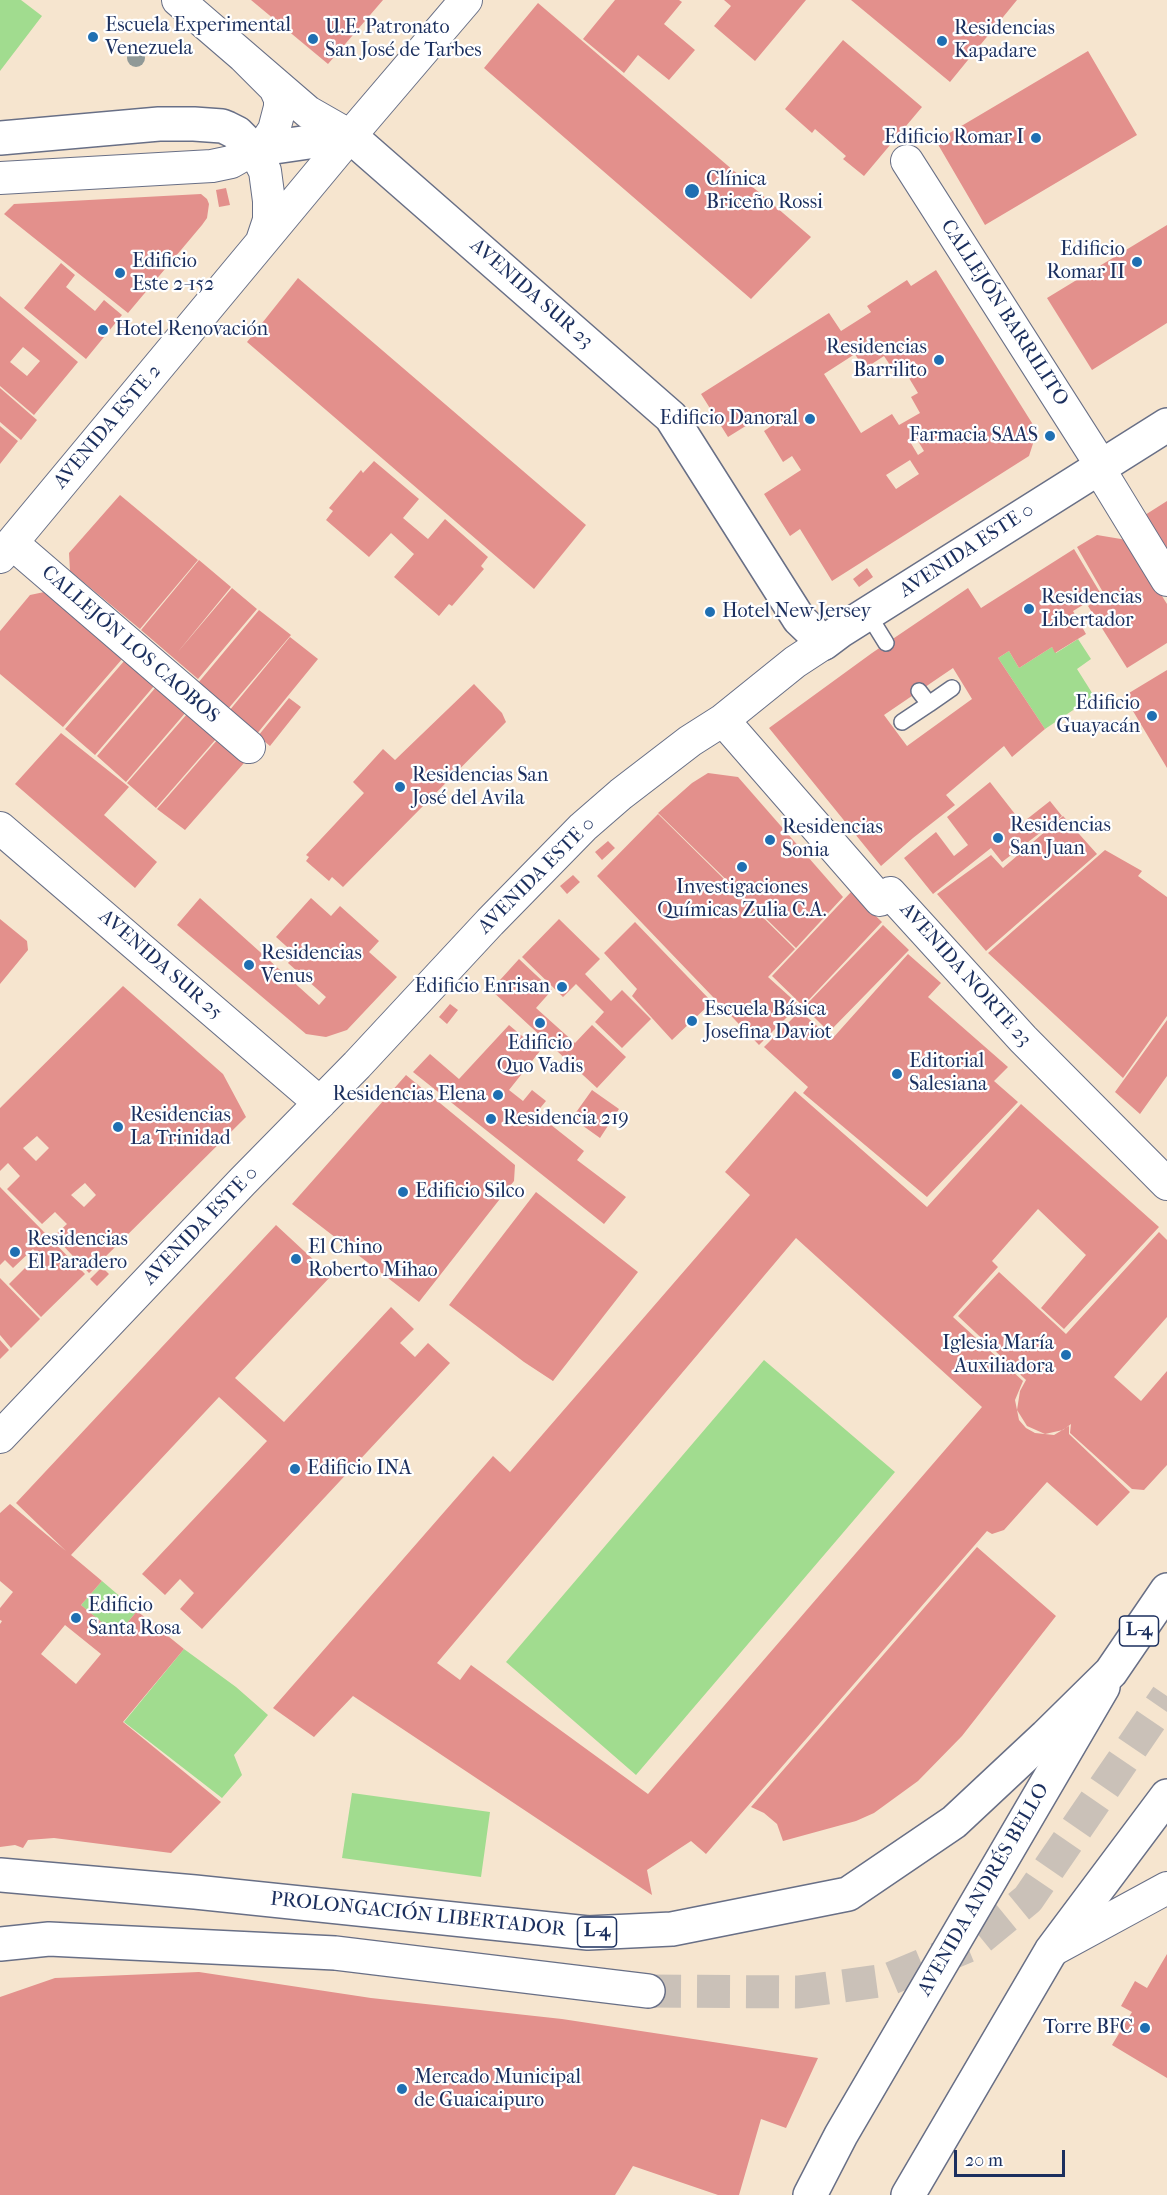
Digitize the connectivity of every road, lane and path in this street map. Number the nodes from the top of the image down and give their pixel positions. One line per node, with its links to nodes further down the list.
1 (178, 0): 3 (street, AVENIDA SUR 23)
2 (466, 0): 4 (street, AVENIDA ESTE 2)
3 (244, 57): 4 (street, AVENIDA SUR 23); 6 (street)
4 (350, 136): 6 (main road); 9 (street, AVENIDA ESTE 2); 15 (main road, AVENIDA SUR 23)
5 (0, 138): 6 (main road)
6 (254, 150): 8 (street); 9 (street, AVENIDA ESTE 2)
7 (907, 161): 11 (street, CALLEJÓN BARRILITO)
8 (0, 178)
9 (262, 243): 12 (street, AVENIDA ESTE 2)
10 (1167, 425): 11 (main road, AVENIDA ESTE 0)
11 (1100, 466): 13 (street, CALLEJÓN BARRILITO); 14 (main road, AVENIDA ESTE 0)
12 (6, 550): 22 (street, CALLEJÓN LOS CAOBOS)
13 (1167, 580)
14 (868, 614): 15 (main road, AVENIDA ESTE 0); 16 (lane)
15 (824, 643): 20 (street, AVENIDA ESTE 0)
16 (886, 643)
17 (952, 688): 19 (lane)
18 (919, 691): 19 (lane)
19 (928, 704): 21 (lane)
20 (723, 720): 24 (street, AVENIDA ESTE 0); 25 (street, AVENIDA NORTE 23)
21 (902, 722)
22 (249, 747)
23 (0, 828): 24 (street, AVENIDA SUR 25)
24 (320, 1103): 26 (street, AVENIDA ESTE 0)
25 (1167, 1184)
26 (0, 1437)
27 (1167, 1590): 28 (main road, AVENIDA ANDRÉS BELLO / L-4)
28 (1111, 1672): 30 (main road, PROLONGACIÓN LIBERTADOR / L-4); 35 (main road, AVENIDA ANDRÉS BELLO)
29 (1167, 1796): 33 (main road)
30 (0, 1875)
31 (1167, 1888): 33 (street)
32 (0, 1944): 34 (main road)
33 (1051, 1951): 36 (main road)
34 (648, 1991)
35 (810, 2195)
36 (908, 2195)

